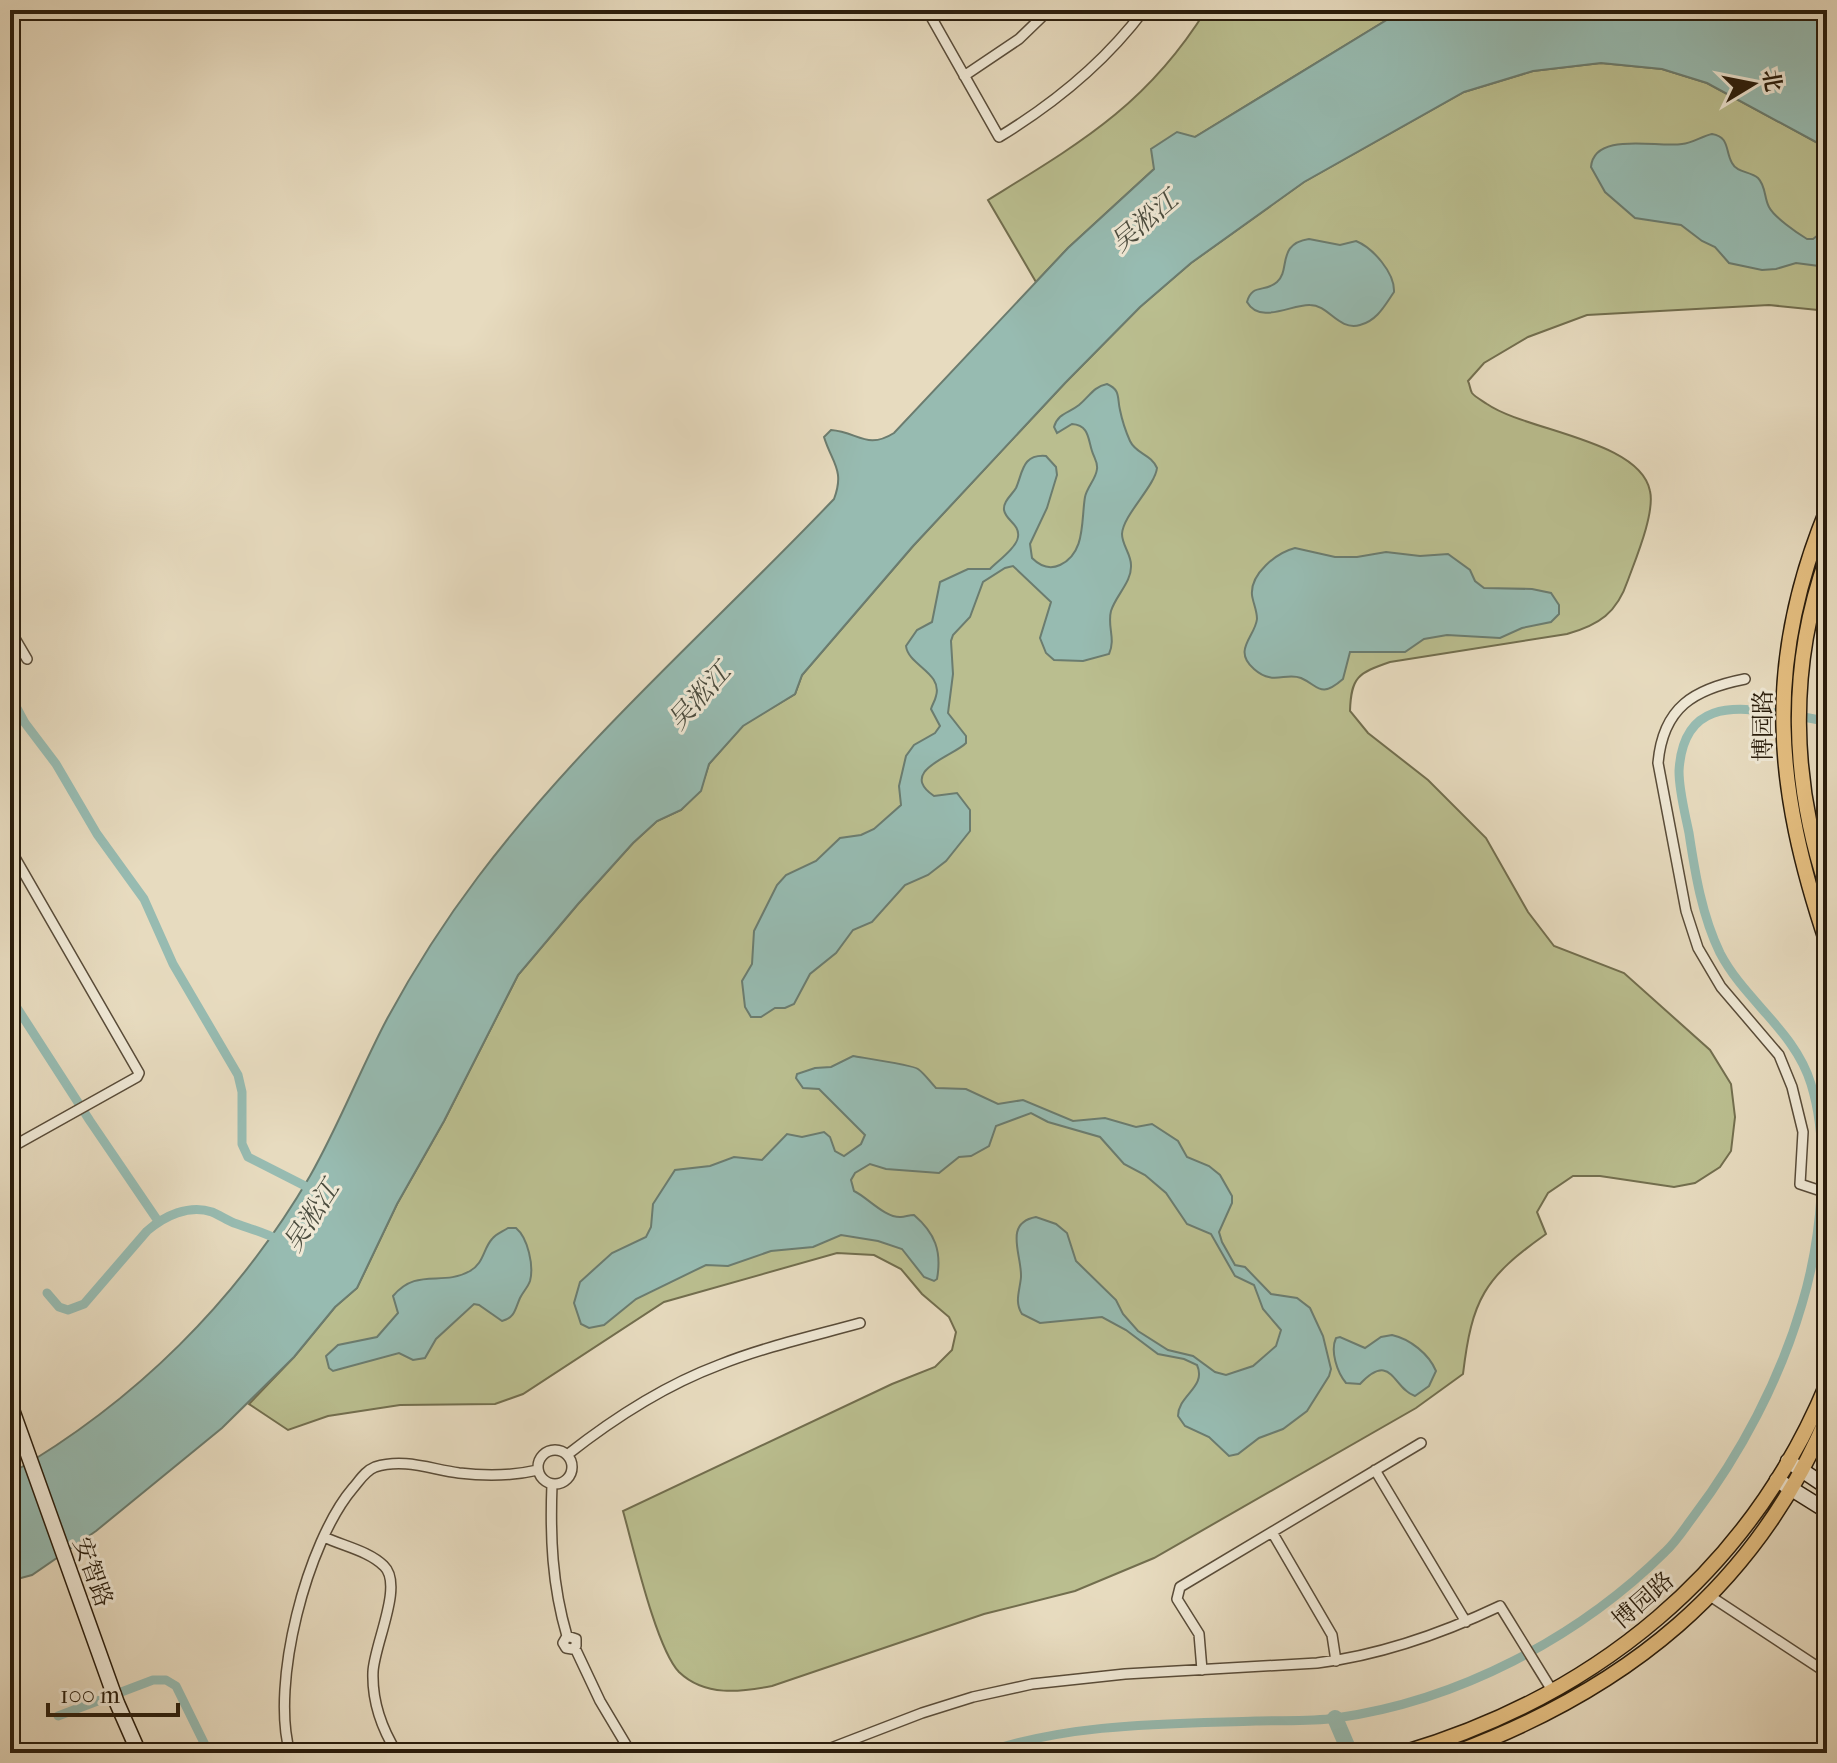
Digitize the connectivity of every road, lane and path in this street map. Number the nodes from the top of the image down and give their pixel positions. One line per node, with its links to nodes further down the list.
1 (937, 10): 4 (street)
2 (1049, 10): 4 (street)
3 (1144, 10): 4 (street)
4 (964, 76)
5 (1827, 510): 10 (main road, 博园路)
6 (1827, 558): 10 (main road, 博园路)
7 (10, 630): 8 (street)
8 (27, 659)
9 (1745, 679): 16 (street)
10 (1791, 696): 11 (main road, 博园路)
11 (1790, 735): 13 (main road, 博园路); 14 (main road, 博园路)
12 (10, 849): 15 (street)
13 (1827, 888)
14 (1827, 943)
15 (10, 1148)
16 (1827, 1193)
17 (860, 1323): 22 (street)
18 (1827, 1384): 23 (main road, 博园路)
19 (10, 1404): 40 (street, 安智路)
20 (1827, 1418): 26 (main road, 博园路)
21 (1421, 1443): 25 (street)
22 (567, 1455): 24 (street); 28 (street)
23 (1788, 1461): 26 (street); 27 (main road, 博园路)
24 (538, 1470): 28 (street); 33 (street)
25 (1375, 1470): 32 (street); 35 (street)
26 (1804, 1471): 29 (street); 30 (main road, 博园路)
27 (1777, 1480): 30 (street); 39 (main road, 博园路)
28 (552, 1484): 43 (street)
29 (1827, 1487)
30 (1793, 1489): 31 (street); 34 (main road, 博园路)
31 (1827, 1511)
32 (1272, 1532): 36 (street); 37 (street)
33 (324, 1537): 41 (street); 42 (street)
34 (1710, 1596): 38 (street); 46 (main road, 博园路)
35 (1466, 1622): 36 (street); 39 (street)
36 (1336, 1661): 37 (street)
37 (1202, 1670): 44 (street)
38 (1827, 1673)
39 (1553, 1692): 45 (main road, 博园路)
40 (139, 1753)
41 (290, 1753)
42 (397, 1753)
43 (631, 1753)
44 (818, 1753)
45 (1403, 1753)
46 (1455, 1753)

